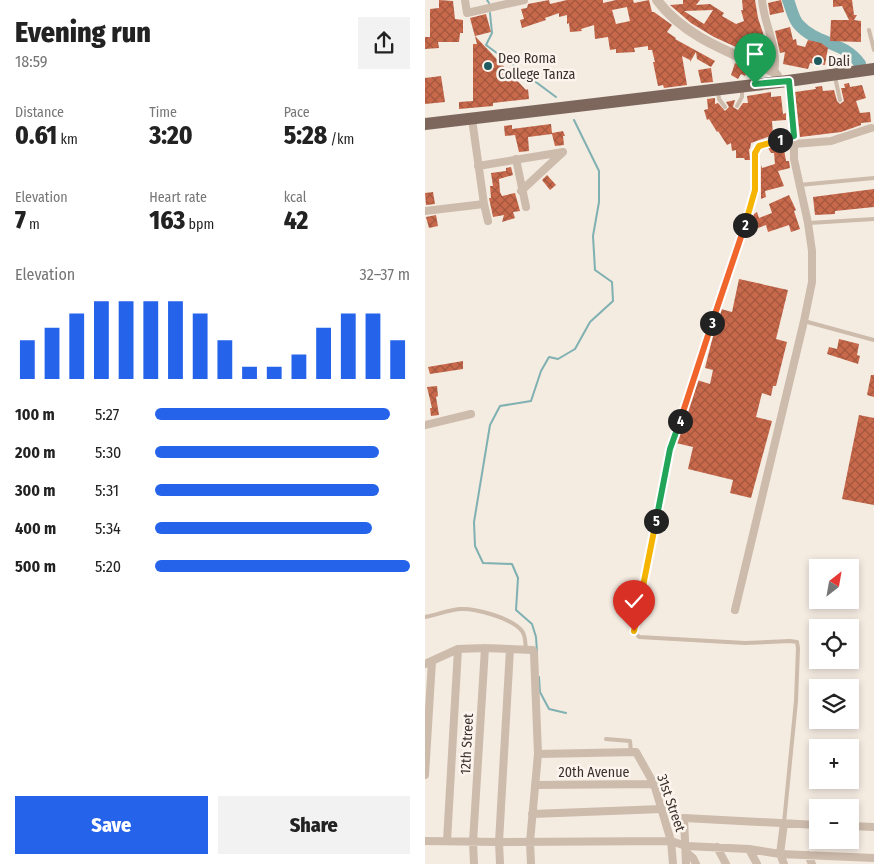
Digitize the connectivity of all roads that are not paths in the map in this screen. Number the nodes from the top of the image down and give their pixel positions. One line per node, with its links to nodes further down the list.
1 (465, 0): 5 (street)
2 (524, 0): 5 (street)
3 (657, 0): 10 (street)
4 (762, 0): 10 (street)
5 (497, 3)
6 (869, 30): 7 (lane)
7 (874, 50)
8 (874, 69): 9 (main road)
9 (835, 75): 10 (main road); 13 (lane)
10 (780, 78): 11 (main road); 19 (street)
11 (741, 86): 12 (main road); 14 (lane)
12 (717, 89): 15 (lane); 16 (main road)
13 (840, 100)
14 (737, 106)
15 (725, 107)
16 (472, 118): 17 (main road); 21 (street)
17 (425, 124)
18 (871, 128): 19 (street)
19 (794, 140): 23 (street); 31 (street)
20 (517, 160): 21 (street); 24 (street); 24 (street)
21 (478, 166): 25 (street)
22 (874, 178): 23 (lane)
23 (799, 184): 30 (street)
24 (521, 191): 26 (street)
25 (484, 204): 27 (street); 29 (street)
26 (525, 207)
27 (425, 211)
28 (874, 219): 30 (lane)
29 (488, 221)
30 (808, 223): 32 (street)
31 (744, 228): 51 (lane)
32 (804, 321): 33 (lane); 36 (street)
33 (874, 340)
34 (471, 414): 35 (street)
35 (425, 425)
36 (735, 610)
37 (425, 617): 41 (lane)
38 (485, 648): 39 (street); 40 (street); 58 (street, 12th Street)
39 (458, 649): 42 (street); 56 (street)
40 (510, 649): 41 (street); 59 (street)
41 (526, 650): 45 (street)
42 (428, 662): 46 (street)
43 (606, 739): 44 (lane)
44 (633, 752): 45 (street); 47 (street, 31st Street)
45 (538, 754): 48 (street)
46 (425, 774)
47 (654, 784): 48 (street, 20th Avenue); 49 (street, 31st Street)
48 (535, 785): 50 (street)
49 (662, 809): 50 (street); 57 (street, 31st Street)
50 (532, 814): 60 (street)
51 (784, 824): 52 (street); 62 (street); 64 (street)
52 (809, 825)
53 (859, 826): 54 (street)
54 (874, 827)
55 (425, 841): 56 (street)
56 (447, 841): 58 (street)
57 (671, 841): 60 (street); 62 (street); 72 (street, 31st Street)
58 (473, 842): 59 (street); 69 (street, 12th Street)
59 (499, 842): 60 (street); 70 (street)
60 (530, 842): 71 (street)
61 (717, 847): 62 (street); 63 (street); 75 (street)
62 (686, 849): 73 (street); 74 (street)
63 (749, 849): 64 (street); 76 (street)
64 (780, 854): 65 (street); 77 (street)
65 (807, 855): 66 (street); 78 (street)
66 (834, 856): 68 (street); 79 (street)
67 (874, 858): 68 (street)
68 (867, 861)
69 (474, 864)
70 (500, 864)
71 (531, 864)
72 (673, 864)
73 (686, 864)
74 (697, 864)
75 (726, 864)
76 (757, 864)
77 (784, 864)
78 (812, 864)
79 (839, 864)

